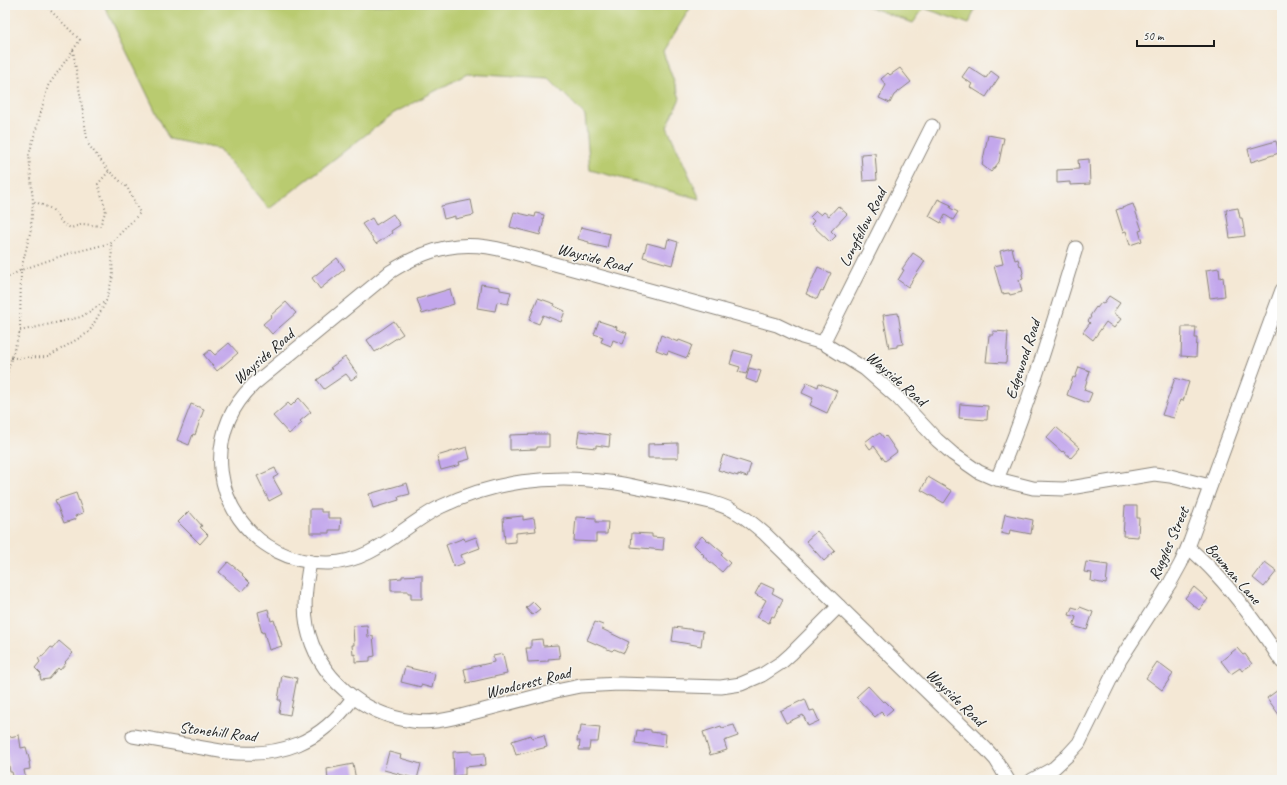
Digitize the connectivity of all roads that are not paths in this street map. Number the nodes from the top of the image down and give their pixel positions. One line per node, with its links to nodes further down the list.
1 (932, 126): 4 (street, Longfellow Road)
2 (1076, 248): 5 (street, Edgewood Road)
3 (1282, 290): 6 (street, Ruggles Street)
4 (823, 343): 5 (street, Wayside Road); 8 (street, Wayside Road)
5 (997, 479): 6 (street, Wayside Road)
6 (1210, 486): 7 (street, Ruggles Street)
7 (1188, 547): 10 (street, Bowman Lane); 14 (street, Ruggles Street)
8 (310, 562): 9 (street, Wayside Road); 11 (street, Woodcrest Road)
9 (839, 606): 11 (street, Woodcrest Road); 13 (street, Wayside Road)
10 (1282, 662)
11 (353, 698): 12 (street, Stonehill Road)
12 (133, 736)
13 (1008, 780)
14 (1032, 780)

